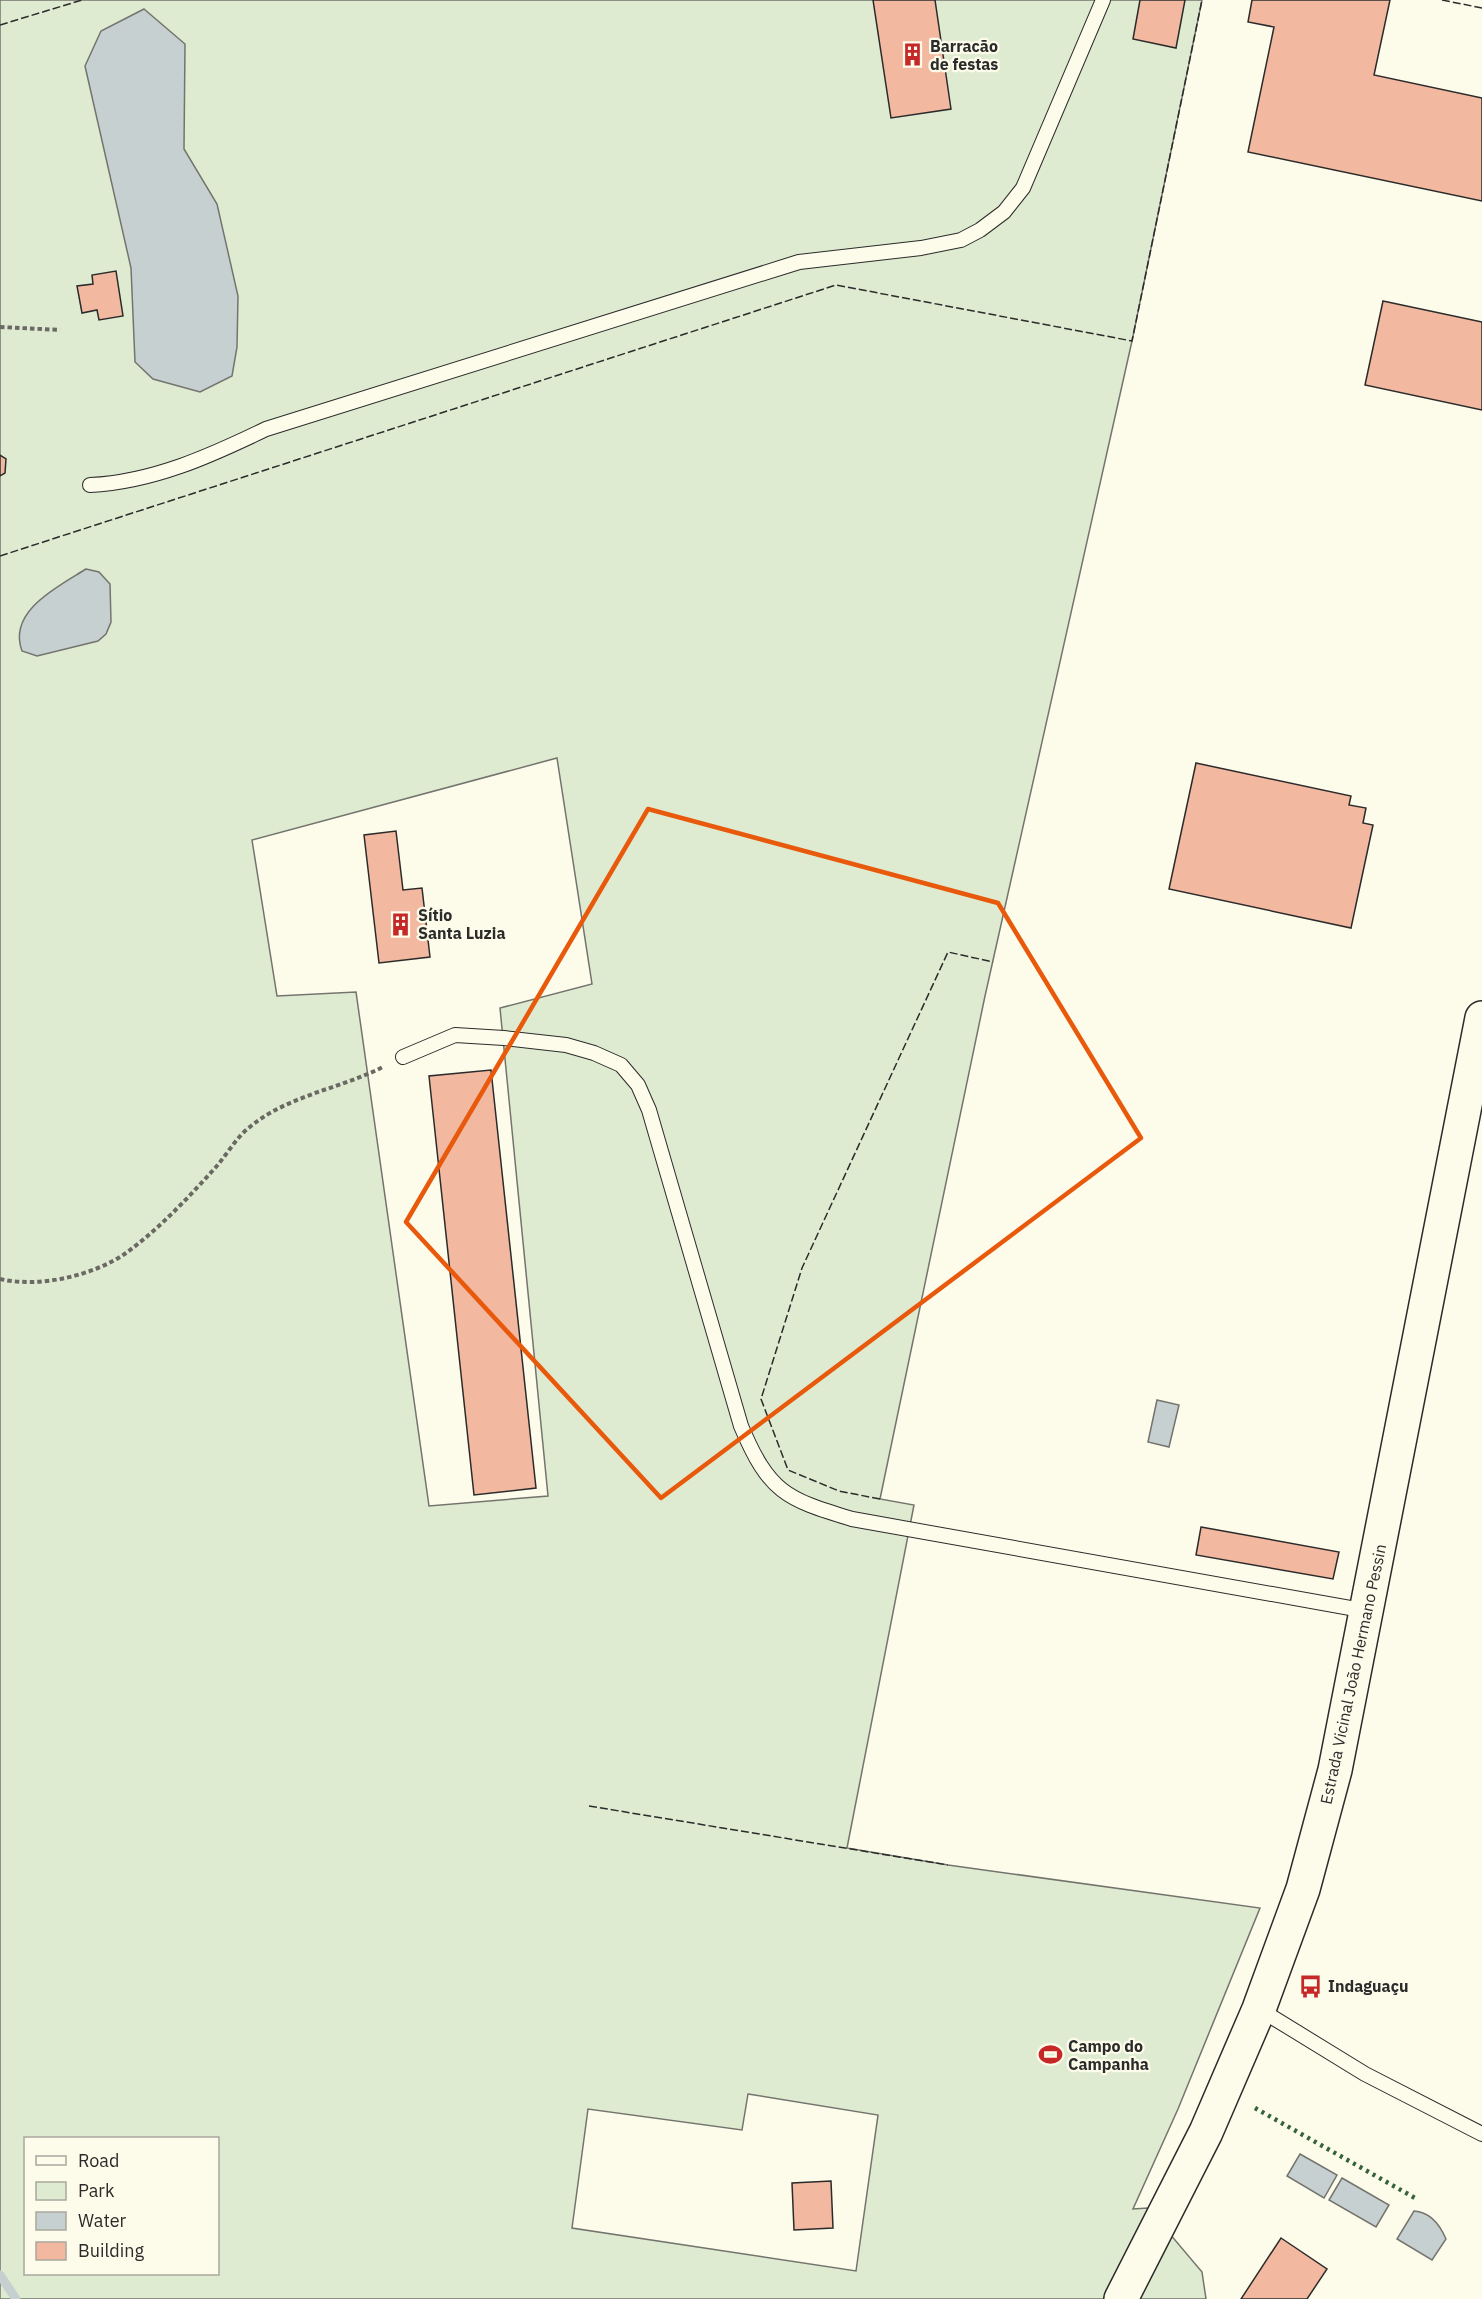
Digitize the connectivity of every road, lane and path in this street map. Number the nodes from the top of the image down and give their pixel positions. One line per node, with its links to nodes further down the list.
1 (1103, 0): 4 (lane)
2 (0, 327): 3 (path)
3 (60, 330)
4 (90, 485)
5 (1482, 1018): 8 (main road, Estrada Vicinal João Hermano Pessin)
6 (403, 1057): 7 (path); 8 (lane)
7 (0, 1279)
8 (1367, 1611): 9 (main road, Estrada Vicinal João Hermano Pessin)
9 (1259, 2009): 10 (lane); 11 (main road, Estrada Vicinal João Hermano Pessin)
10 (1482, 2134)
11 (1121, 2299)

